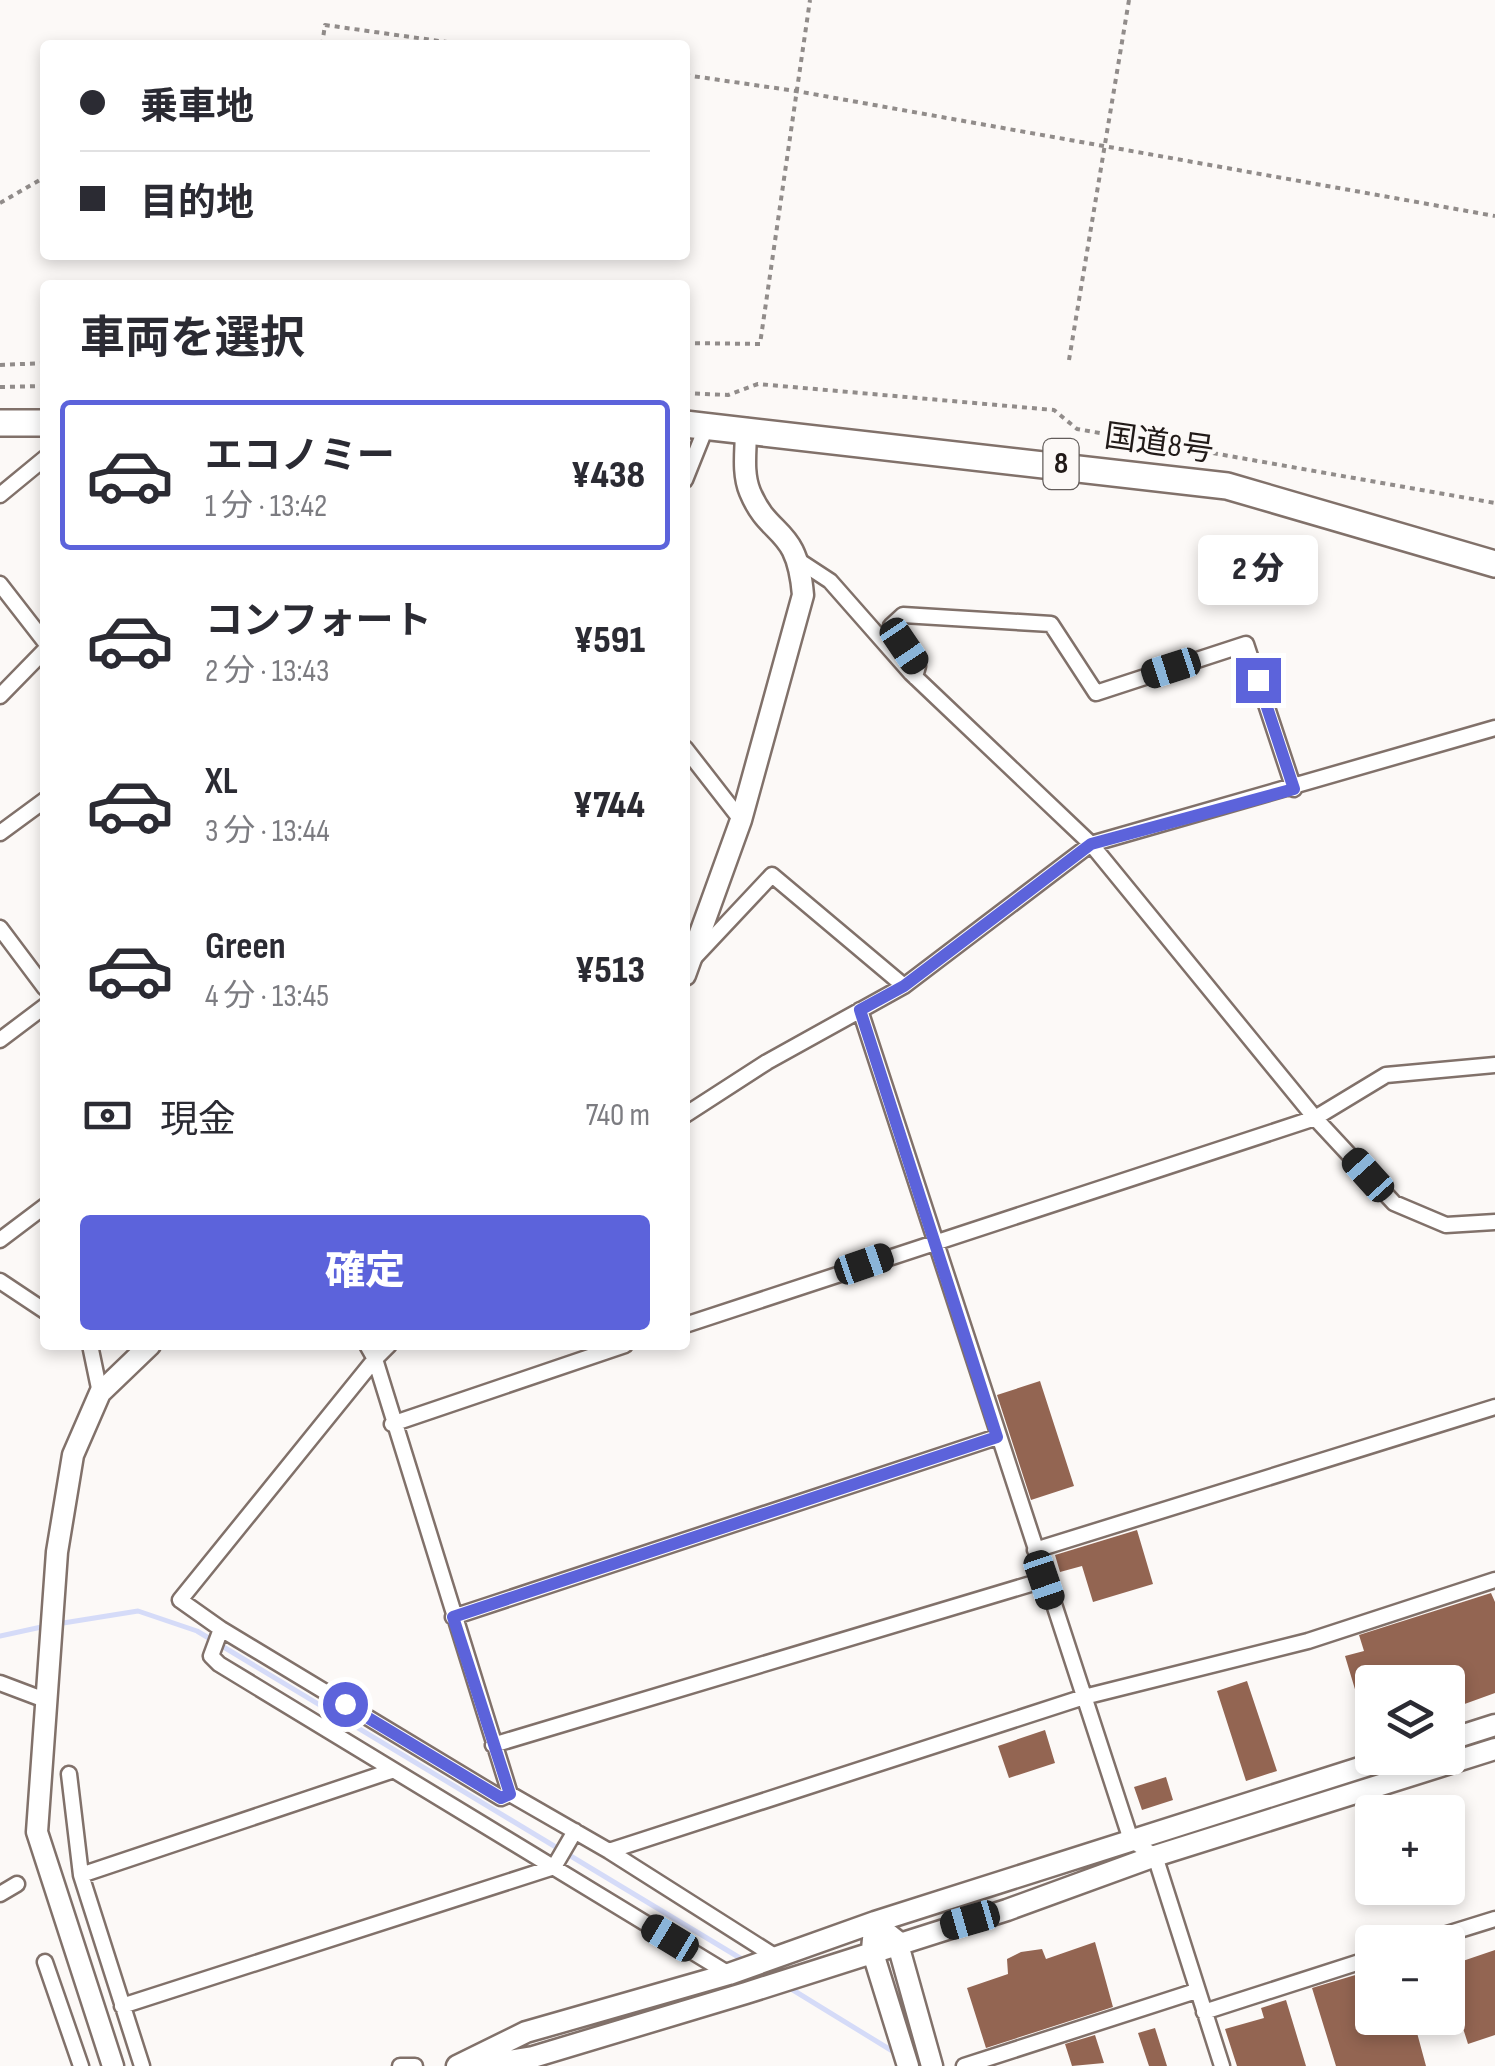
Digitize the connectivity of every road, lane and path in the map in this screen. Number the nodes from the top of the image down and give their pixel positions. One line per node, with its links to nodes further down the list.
1 (810, 0): 6 (path)
2 (1129, 0): 7 (path)
3 (323, 40): 4 (path)
4 (432, 40)
5 (690, 77): 6 (path)
6 (796, 91): 7 (path); 11 (path)
7 (1107, 150): 10 (path); 12 (path)
8 (40, 180): 9 (path)
9 (0, 203)
10 (1495, 216)
11 (690, 342)
12 (1069, 360)
13 (40, 364): 14 (path)
14 (0, 365)
15 (0, 386): 16 (path)
16 (40, 386)
17 (690, 393): 25 (path)
18 (40, 422): 19 (highway)
19 (0, 424)
20 (696, 425): 21 (highway, 国道8号 / 8); 22 (street)
21 (746, 429): 26 (street); 27 (highway, 国道8号 / 8)
22 (690, 455)
23 (40, 462): 24 (street)
24 (0, 496)
25 (1495, 504)
26 (800, 562): 31 (street); 37 (street)
27 (1495, 564)
28 (0, 584): 29 (street)
29 (40, 636)
30 (40, 655): 32 (street)
31 (915, 677): 35 (street); 39 (street)
32 (0, 696)
33 (1495, 728): 35 (street)
34 (690, 754): 37 (street)
35 (1294, 789): 39 (street)
36 (40, 803): 38 (street)
37 (741, 820): 41 (street)
38 (2, 827)
39 (1091, 844): 44 (street); 50 (street)
40 (0, 928): 43 (street)
41 (690, 962)
42 (690, 966): 44 (street)
43 (40, 981)
44 (904, 986): 46 (street)
45 (40, 1010): 47 (street)
46 (860, 1010): 49 (street); 54 (street)
47 (0, 1040)
48 (1495, 1065): 50 (street)
49 (690, 1112)
50 (1316, 1118): 52 (street); 54 (street)
51 (40, 1210): 53 (street)
52 (1495, 1222)
53 (0, 1240)
54 (936, 1240): 57 (street); 65 (street)
55 (0, 1280): 56 (street)
56 (40, 1308)
57 (690, 1323)
58 (91, 1350): 62 (street)
59 (145, 1350): 62 (street)
60 (610, 1350): 64 (street)
61 (371, 1352): 64 (street); 70 (street)
62 (100, 1393): 73 (street)
63 (1495, 1407): 66 (street)
64 (392, 1424): 69 (street)
65 (997, 1437): 66 (street); 69 (street)
66 (1035, 1550): 67 (street)
67 (1044, 1580): 72 (street); 76 (street)
68 (1495, 1580): 72 (street)
69 (453, 1617): 76 (street)
70 (220, 1631): 79 (street); 81 (street)
71 (0, 1684): 73 (street)
72 (1084, 1697): 83 (street); 84 (street)
73 (44, 1700): 104 (street)
74 (1495, 1725): 75 (street)
75 (1465, 1735)
76 (493, 1744): 81 (street)
77 (1495, 1748): 85 (street)
78 (1355, 1769): 83 (street)
79 (391, 1771): 86 (street); 87 (street)
80 (69, 1774): 87 (street)
81 (510, 1794): 82 (street)
82 (572, 1836): 84 (street); 86 (street)
83 (1130, 1840): 85 (street); 91 (street)
84 (609, 1850): 95 (street)
85 (1155, 1856): 93 (street); 99 (street)
86 (555, 1865): 98 (street); 100 (street)
87 (82, 1876): 100 (street)
88 (17, 1884): 89 (street)
89 (0, 1894)
90 (1495, 1918): 92 (street)
91 (875, 1922): 93 (street); 94 (street); 95 (street)
92 (1465, 1928)
93 (897, 1941): 94 (street); 102 (street)
94 (872, 1950): 109 (street); 110 (street)
95 (776, 1958): 98 (street)
96 (44, 1962): 103 (street)
97 (1355, 1963): 101 (street)
98 (729, 1974): 108 (street)
99 (1196, 1991): 101 (street); 111 (street)
100 (122, 2006): 105 (street)
101 (1204, 2012): 112 (street)
102 (931, 2062)
103 (81, 2066)
104 (114, 2066)
105 (142, 2066)
106 (400, 2066): 107 (street)
107 (416, 2066)
108 (457, 2066)
109 (480, 2066)
110 (908, 2066)
111 (964, 2066)
112 (1222, 2066)

